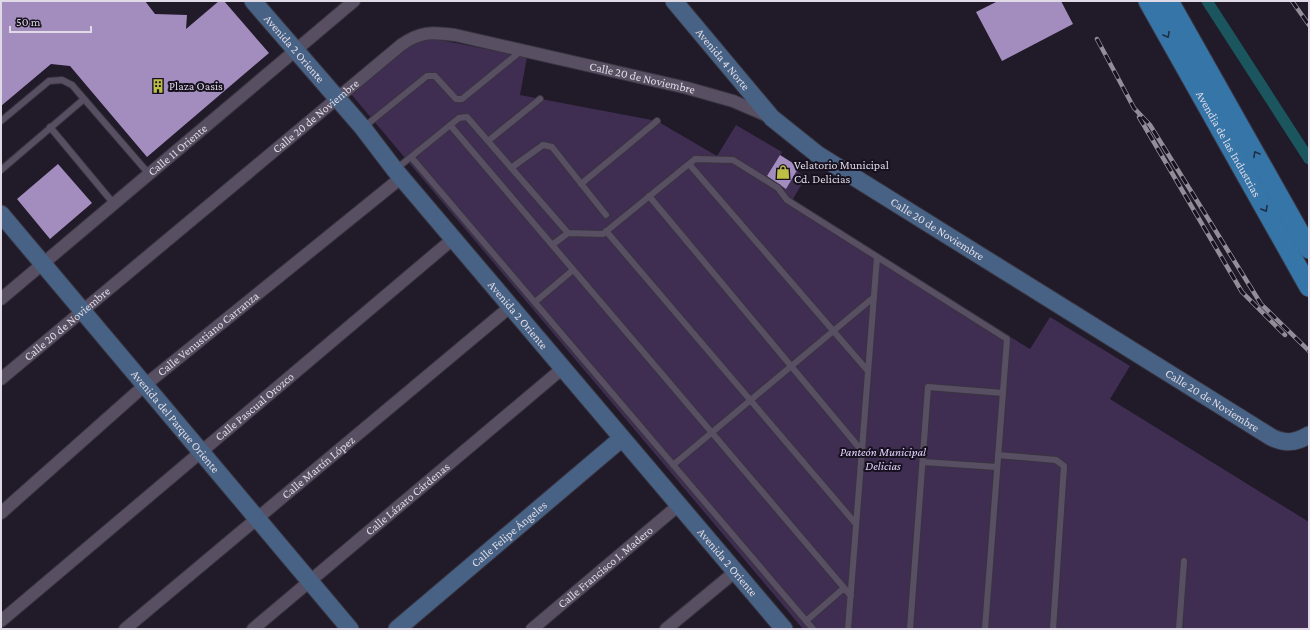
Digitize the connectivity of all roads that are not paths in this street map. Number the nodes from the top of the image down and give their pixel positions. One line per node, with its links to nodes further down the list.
1 (253, 1): 6 (street, Avenida 2 Oriente)
2 (354, 1): 6 (street, Calle 11 Oriente)
3 (674, 1): 11 (street, Avenida 4 Norte)
4 (1148, 1): 37 (main road, Avendia de las Industrias, one-way to 37)
5 (1169, 1): 33 (main road, Avendia de las Industrias, one-way to 5)
6 (295, 50): 9 (street, Avenida 2 Oriente); 23 (street, Calle 11 Oriente)
7 (521, 50): 9 (street, Calle 20 de Noviembre); 11 (street, Calle 20 de Noviembre); 16 (lane)
8 (84, 99): 12 (lane); 15 (lane); 23 (lane)
9 (336, 99): 16 (street, Avenida 2 Oriente); 42 (street, Calle 20 de Noviembre)
10 (540, 99): 17 (lane)
11 (772, 118): 52 (street, Calle 20 de Noviembre)
12 (1, 121)
13 (657, 121): 24 (lane)
14 (450, 125): 17 (lane); 18 (lane); 32 (lane)
15 (50, 127): 21 (lane); 26 (lane)
16 (363, 128): 22 (street, Avenida 2 Oriente)
17 (488, 141): 20 (lane)
18 (412, 157): 22 (lane); 40 (lane)
19 (689, 164): 25 (lane); 34 (lane); 43 (lane)
20 (511, 168): 24 (lane); 30 (lane)
21 (1, 170)
22 (399, 173): 31 (street, Avenida 2 Oriente); 48 (street, Calle Venustiano Carranza)
23 (149, 174): 26 (street, Calle 11 Oriente)
24 (581, 184): 28 (lane)
25 (649, 196): 29 (lane); 44 (lane)
26 (114, 204): 35 (street, Calle 11 Oriente)
27 (1, 214): 35 (street, Avenida del Parque Oriente)
28 (606, 215)
29 (606, 231): 30 (lane); 50 (lane)
30 (568, 233): 32 (lane)
31 (454, 238): 41 (street, Avenida 2 Oriente); 55 (street, Calle Pascual Orozco)
32 (552, 245): 36 (lane)
33 (1309, 249)
34 (877, 257): 38 (lane); 49 (lane)
35 (43, 264): 39 (street, Calle 11 Oriente); 42 (street, Avenida del Parque Oriente)
36 (573, 270): 40 (lane); 51 (lane)
37 (1309, 287)
38 (874, 297): 43 (lane); 46 (lane)
39 (1, 299)
40 (535, 302): 58 (lane)
41 (511, 306): 45 (street, Avenida 2 Oriente); 62 (street, Calle Martín López)
42 (82, 310): 47 (street, Calle 20 de Noviembre); 48 (street, Avenida del Parque Oriente)
43 (834, 331): 44 (lane); 46 (lane)
44 (791, 366): 50 (lane); 54 (lane)
45 (563, 368): 53 (street, Avenida 2 Oriente); 66 (street, Calle Lázaro Cárdenas)
46 (868, 371): 54 (lane)
47 (1, 379)
48 (145, 385): 55 (street, Avenida del Parque Oriente); 61 (street, Calle Venustiano Carranza)
49 (1003, 393): 56 (lane); 57 (lane)
50 (750, 400): 51 (lane); 63 (lane)
51 (712, 432): 58 (lane); 67 (lane)
52 (1309, 434)
53 (621, 439): 60 (street, Avenida 2 Oriente); 74 (street, Calle Felipe Ángeles)
54 (862, 450): 63 (lane)
55 (201, 452): 62 (street, Avenida del Parque Oriente); 69 (street, Calle Pascual Orozco)
56 (998, 455): 59 (lane); 82 (lane)
57 (923, 462): 59 (lane); 80 (lane)
58 (673, 465): 70 (lane)
59 (998, 467): 81 (lane)
60 (679, 505): 65 (street, Avenida 2 Oriente); 75 (street, Calle Francisco I. Madero)
61 (1, 513)
62 (257, 518): 66 (street, Avenida del Parque Oriente); 71 (street, Calle Martín López)
63 (856, 524): 68 (lane)
64 (1184, 561): 83 (lane)
65 (736, 571): 76 (street); 77 (street, Avenida 2 Oriente)
66 (310, 580): 72 (street, Calle Lázaro Cárdenas); 73 (street, Avenida del Parque Oriente)
67 (844, 588): 68 (lane); 70 (lane)
68 (851, 596): 79 (lane)
69 (1, 621)
70 (806, 621): 78 (lane)
71 (125, 629)
72 (252, 629)
73 (350, 629)
74 (397, 629)
75 (532, 629)
76 (666, 629)
77 (784, 629)
78 (813, 629)
79 (848, 629)
80 (910, 629)
81 (986, 629)
82 (1053, 629)
83 (1179, 629)

